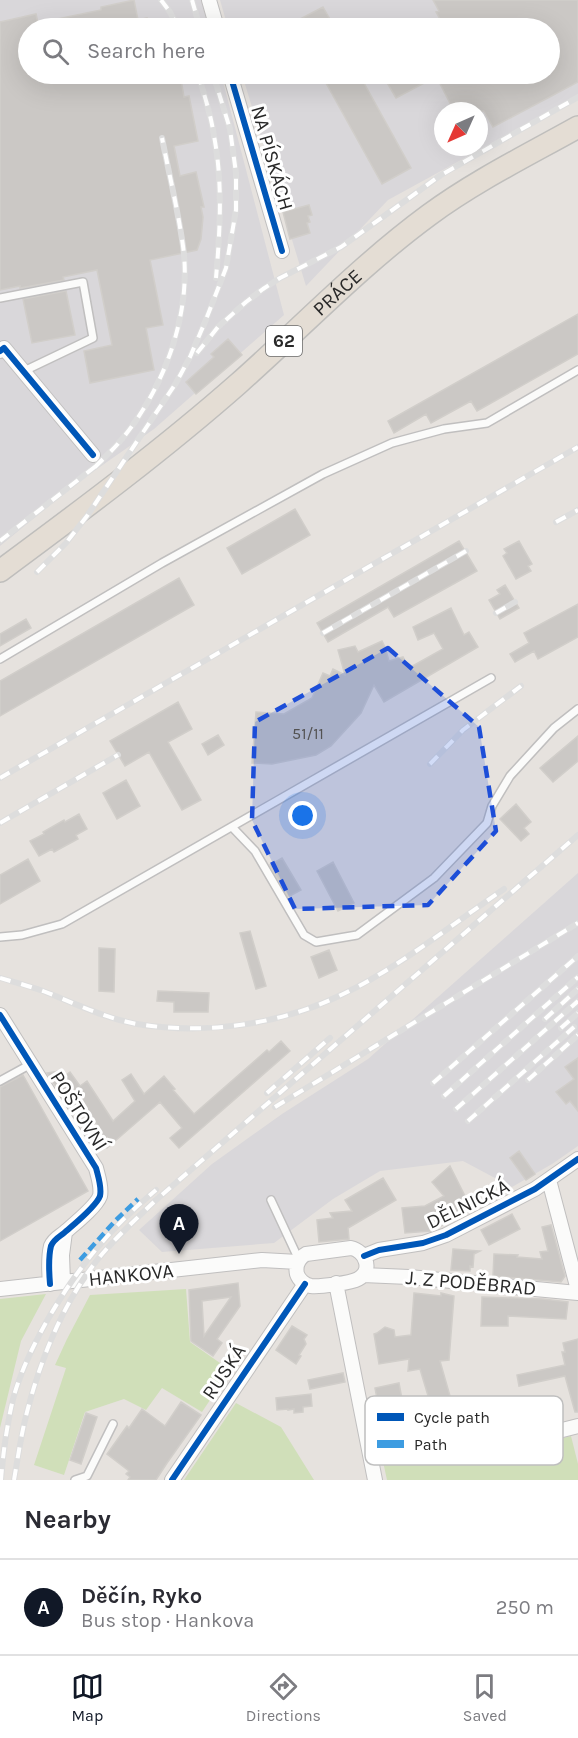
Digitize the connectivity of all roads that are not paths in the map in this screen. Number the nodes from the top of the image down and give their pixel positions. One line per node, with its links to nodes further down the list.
1 (209, 0): 2 (street)
2 (214, 18)
3 (233, 84): 5 (street, NA PÍSKÁCH)
4 (578, 127): 11 (main road, PRÁCE / 62)
5 (282, 251)
6 (0, 298): 9 (lane)
7 (2, 345): 9 (street)
8 (578, 370): 12 (lane)
9 (24, 371): 10 (street)
10 (93, 455)
11 (0, 572)
12 (0, 659)
13 (491, 678): 15 (lane)
14 (578, 710): 15 (lane)
15 (232, 827): 16 (lane)
16 (0, 938)
17 (0, 1015): 18 (street, POŠTOVNÍ)
18 (31, 1064): 19 (lane); 26 (street, POŠTOVNÍ)
19 (0, 1081)
20 (578, 1160): 21 (street, DĚLNICKÁ)
21 (549, 1180): 23 (street, DĚLNICKÁ); 30 (street)
22 (271, 1200): 24 (lane)
23 (364, 1256): 24 (street); 25 (street)
24 (299, 1261): 26 (street, HANKOVA); 28 (street)
25 (363, 1275): 27 (street, J. Z PODĚBRAD); 30 (street, J. Z PODĚBRAD)
26 (57, 1283): 29 (street, HANKOVA)
27 (336, 1283): 28 (street, J. Z PODĚBRAD); 33 (street)
28 (305, 1284): 37 (street, RUSKÁ)
29 (0, 1289)
30 (578, 1291)
31 (113, 1424): 36 (lane)
32 (578, 1426): 34 (street)
33 (365, 1429)
34 (563, 1430)
35 (372, 1465): 38 (street)
36 (75, 1480)
37 (172, 1480)
38 (375, 1480)

